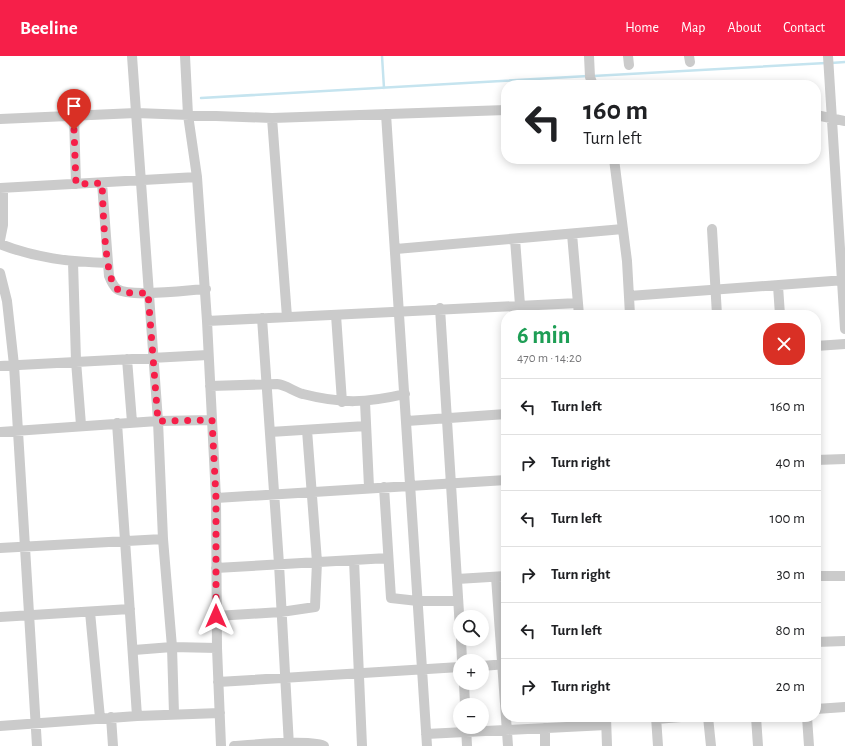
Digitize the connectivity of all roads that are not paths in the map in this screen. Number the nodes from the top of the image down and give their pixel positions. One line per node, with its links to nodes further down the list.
1 (132, 56): 7 (street)
2 (185, 56): 9 (street)
3 (589, 56): 5 (street)
4 (828, 56): 14 (street)
5 (591, 78)
6 (501, 110): 8 (street)
7 (136, 113): 9 (street); 10 (street); 18 (street)
8 (386, 114): 12 (street); 28 (street)
9 (188, 115): 12 (street); 17 (street)
10 (74, 116): 13 (street); 20 (street)
11 (821, 116): 14 (street)
12 (272, 118): 48 (street)
13 (0, 119)
14 (833, 119): 15 (street); 32 (street)
15 (845, 121)
16 (615, 164): 22 (street)
17 (197, 177): 18 (street); 34 (street)
18 (140, 180): 19 (street); 36 (street)
19 (102, 183): 20 (street); 30 (street)
20 (76, 184): 21 (street)
21 (2, 188): 26 (street)
22 (623, 229): 24 (street); 37 (street)
23 (712, 230): 35 (street)
24 (572, 234): 25 (street); 39 (street)
25 (515, 239): 28 (street); 40 (street)
26 (0, 240)
27 (0, 244): 29 (street)
28 (396, 249): 46 (street)
29 (73, 262): 30 (street); 57 (street)
30 (108, 263): 36 (street)
31 (0, 273): 38 (street)
32 (844, 280): 33 (street); 51 (street)
33 (778, 286): 35 (street); 45 (street)
34 (206, 289): 36 (street); 50 (street)
35 (714, 289): 37 (street); 44 (street)
36 (148, 293): 55 (street)
37 (629, 296): 43 (street)
38 (3, 301): 58 (street)
39 (578, 303): 40 (street); 42 (street)
40 (520, 305): 41 (street)
41 (440, 308): 46 (street); 66 (street)
42 (579, 310)
43 (630, 310)
44 (716, 310)
45 (780, 310)
46 (400, 311): 47 (street); 62 (street)
47 (336, 315): 48 (street); 63 (street)
48 (287, 317): 49 (street)
49 (262, 318): 50 (street); 60 (street)
50 (207, 321): 54 (street)
51 (845, 330)
52 (845, 344): 53 (street)
53 (821, 346)
54 (208, 355): 55 (street); 61 (street)
55 (153, 357): 56 (street); 68 (street)
56 (127, 359): 57 (street); 70 (street)
57 (76, 361): 58 (street); 72 (street)
58 (14, 365): 59 (street); 75 (street)
59 (0, 366)
60 (267, 384): 61 (street); 63 (street); 77 (street)
61 (210, 386): 67 (street)
62 (405, 394): 64 (street); 69 (street)
63 (342, 402): 64 (street)
64 (365, 402): 73 (street)
65 (501, 414): 66 (street)
66 (447, 418): 69 (street); 81 (street)
67 (212, 420): 68 (street); 87 (street)
68 (158, 421): 70 (street); 88 (street)
69 (407, 421): 82 (street)
70 (132, 422): 71 (street)
71 (117, 424): 72 (street); 89 (street)
72 (81, 425): 75 (street)
73 (366, 426): 74 (street); 83 (street)
74 (307, 430): 77 (street); 85 (street)
75 (19, 431): 76 (street); 90 (street)
76 (0, 432)
77 (270, 432): 86 (street)
78 (845, 459): 79 (street)
79 (821, 460)
80 (501, 480): 81 (street)
81 (451, 483): 82 (street); 100 (street)
82 (411, 486): 84 (street); 101 (street)
83 (370, 487): 84 (street); 85 (street)
84 (384, 487): 92 (street)
85 (311, 492): 86 (street); 94 (street)
86 (274, 494): 87 (street); 95 (street)
87 (216, 498): 96 (street)
88 (163, 539): 89 (street); 112 (street)
89 (126, 541): 90 (street); 103 (street)
90 (26, 546): 91 (street); 107 (street)
91 (0, 548)
92 (388, 558): 93 (street); 101 (street)
93 (354, 560): 94 (street); 119 (street)
94 (317, 562): 95 (street); 106 (street)
95 (279, 564): 96 (street); 106 (street)
96 (216, 568): 108 (street)
97 (501, 576): 100 (street)
98 (821, 576): 99 (street)
99 (845, 576)
100 (457, 579): 102 (street)
101 (418, 601): 102 (street); 118 (street)
102 (458, 601): 104 (street)
103 (130, 609): 105 (street); 114 (street)
104 (459, 610)
105 (90, 612): 107 (street); 128 (street)
106 (281, 612): 108 (street); 120 (street)
107 (29, 616): 109 (street); 136 (street)
108 (216, 616): 113 (street)
109 (0, 618)
110 (845, 641): 111 (street)
111 (821, 642)
112 (172, 647): 113 (street); 114 (street); 125 (street)
113 (217, 648): 121 (street)
114 (134, 650): 126 (street)
115 (501, 664): 116 (street)
116 (489, 665)
117 (453, 667): 118 (street)
118 (420, 669): 119 (street); 142 (street)
119 (359, 674): 120 (street); 150 (street)
120 (285, 679): 121 (street); 144 (street)
121 (218, 682): 124 (street)
122 (845, 707): 123 (street)
123 (821, 709)
124 (220, 712): 125 (street); 147 (street)
125 (174, 714): 126 (street)
126 (137, 716): 127 (street)
127 (111, 717): 128 (street); 146 (street)
128 (100, 718): 136 (street)
129 (507, 722): 140 (street)
130 (597, 722): 138 (street)
131 (606, 722): 155 (street)
132 (656, 722): 156 (street)
133 (709, 722): 157 (street)
134 (756, 722): 158 (street)
135 (807, 722): 159 (street)
136 (35, 724): 137 (street); 145 (street)
137 (0, 726)
138 (545, 728): 140 (street); 154 (street)
139 (489, 730): 140 (street)
140 (507, 730): 153 (street)
141 (453, 731): 142 (street)
142 (426, 734): 151 (street)
143 (466, 734): 152 (street)
144 (289, 745): 148 (street); 149 (street)
145 (38, 746)
146 (113, 746)
147 (222, 746)
148 (234, 746)
149 (324, 746)
150 (362, 746)
151 (427, 746)
152 (468, 746)
153 (508, 746)
154 (546, 746)
155 (607, 746)
156 (658, 746)
157 (711, 746)
158 (758, 746)
159 (809, 746)

